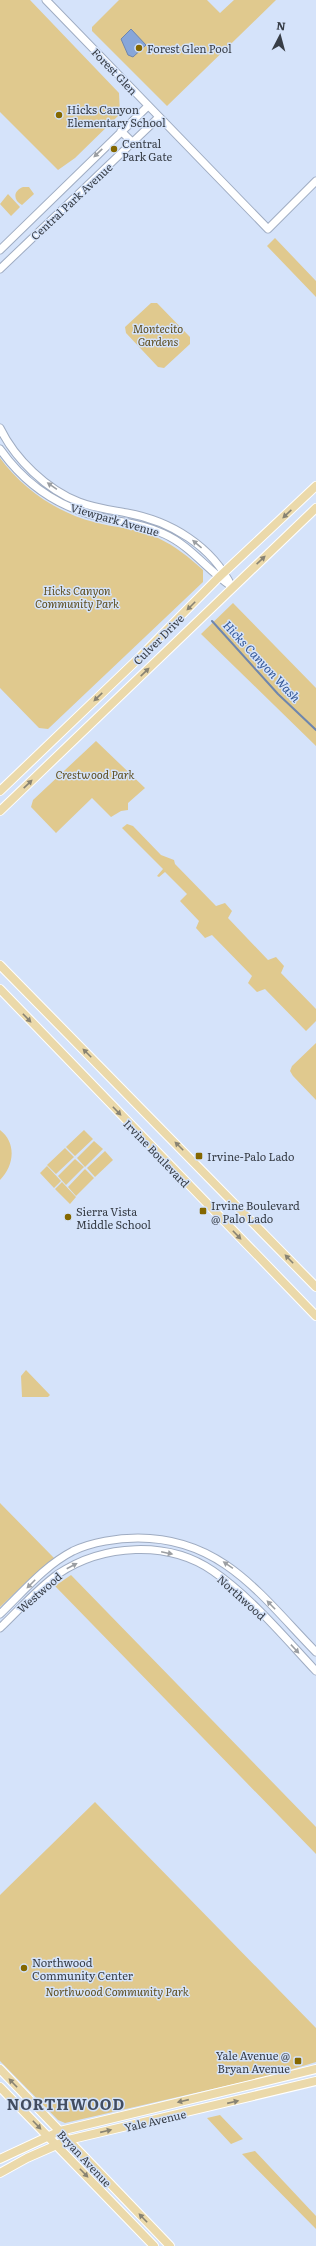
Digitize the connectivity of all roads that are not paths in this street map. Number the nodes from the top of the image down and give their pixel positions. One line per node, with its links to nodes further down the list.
1 (46, 0): 2 (street, Forest Glen)
2 (148, 106): 3 (street, Forest Glen); 4 (street, Central Park Avenue)
3 (159, 117): 5 (street, Central Park Avenue); 6 (street, Forest Glen)
4 (121, 131): 5 (street); 7 (street, Central Park Avenue, one-way to 7)
5 (133, 143): 8 (street, Central Park Avenue)
6 (316, 181)
7 (0, 250)
8 (0, 269)
9 (0, 428): 13 (street, Viewpark Avenue, one-way to 9)
10 (0, 449): 14 (street, Viewpark Avenue)
11 (316, 486): 13 (main road, Culver Drive, one-way to 13)
12 (316, 508): 15 (main road, Culver Drive, one-way to 12)
13 (225, 572): 14 (main road, Culver Drive); 15 (street, Viewpark Avenue)
14 (216, 575): 15 (street, Viewpark Avenue); 16 (main road, Culver Drive, one-way to 16)
15 (232, 587): 17 (main road, Culver Drive, one-way to 15)
16 (0, 790)
17 (0, 811)
18 (0, 965): 20 (main road, Irvine Boulevard, one-way to 18)
19 (0, 989): 21 (main road, Irvine Boulevard, one-way to 21)
20 (316, 1287)
21 (316, 1316)
22 (127, 1538): 24 (street, Westwood, one-way to 24); 26 (street, Northwood, one-way to 22)
23 (129, 1550): 25 (street, Westwood, one-way to 23); 27 (street, Northwood, one-way to 27)
24 (0, 1614)
25 (0, 1628)
26 (316, 1652)
27 (316, 1671)
28 (316, 2069): 32 (main road, Yale Avenue, one-way to 32)
29 (0, 2070): 32 (main road, Bryan Avenue, one-way to 29)
30 (316, 2081): 34 (main road, Yale Avenue, one-way to 30)
31 (0, 2087): 33 (main road, Bryan Avenue, one-way to 33)
32 (60, 2131): 33 (main road, Yale Avenue); 34 (main road, Bryan Avenue)
33 (48, 2136): 35 (main road, Bryan Avenue); 36 (main road, Yale Avenue)
34 (68, 2140): 35 (main road, Yale Avenue); 39 (main road, Bryan Avenue, one-way to 34)
35 (56, 2145): 37 (main road, Yale Avenue); 38 (main road, Bryan Avenue, one-way to 38)
36 (0, 2159)
37 (0, 2173)
38 (154, 2246)
39 (170, 2246)

